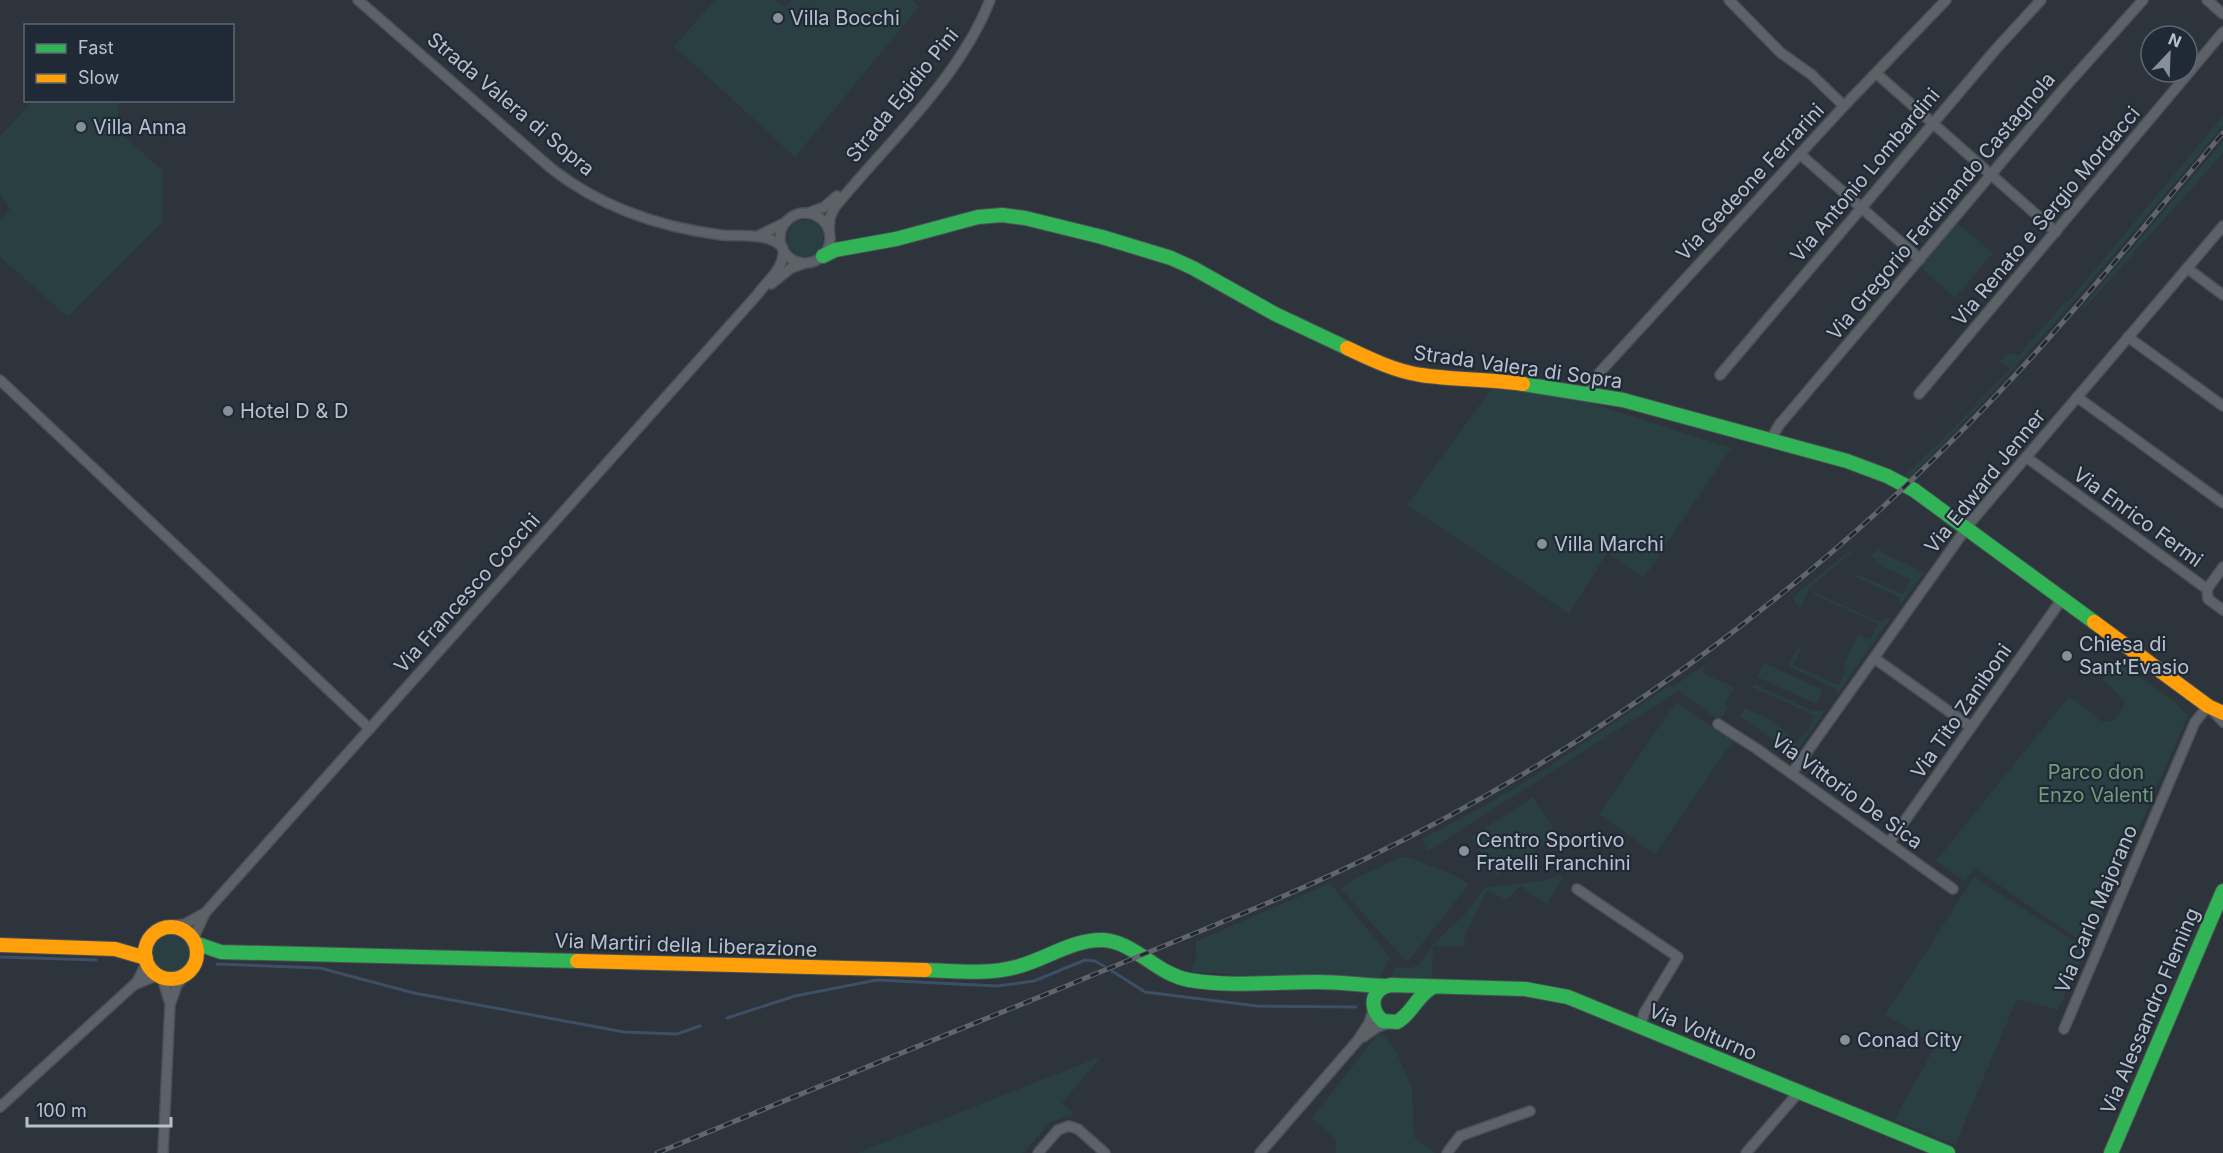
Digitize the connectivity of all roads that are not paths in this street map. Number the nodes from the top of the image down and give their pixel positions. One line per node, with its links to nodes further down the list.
1 (358, 0): 22 (street, Strada Valera di Sopra)
2 (990, 0): 15 (street, Strada Egidio Pini)
3 (1729, 0): 11 (street)
4 (1946, 0): 10 (street, Via Gedeone Ferrarini)
5 (2041, 0): 12 (street, Via Antonio Lombardini)
6 (2143, 0): 14 (street, Via Gregorio Ferdinando Castagnola)
7 (2207, 0): 8 (street)
8 (2223, 14)
9 (2223, 32): 21 (street, Via Renato e Sergio Mordacci)
10 (1876, 74): 11 (street, Via Gedeone Ferrarini); 12 (street)
11 (1844, 106): 13 (street, Via Gedeone Ferrarini)
12 (1933, 123): 14 (street); 16 (street, Via Antonio Lombardini)
13 (1801, 155): 16 (street); 34 (street, Via Gedeone Ferrarini)
14 (1992, 175): 21 (street); 26 (street, Via Gregorio Ferdinando Castagnola)
15 (857, 180): 17 (street, Strada Egidio Pini); 20 (street, Strada Egidio Pini)
16 (1861, 208): 26 (street); 32 (street, Via Antonio Lombardini)
17 (804, 214): 18 (street); 20 (street)
18 (789, 220): 22 (street); 24 (street)
19 (2223, 226): 28 (street, Via Edward Jenner)
20 (829, 231): 23 (street); 25 (street)
21 (2056, 232): 35 (street, Via Renato e Sergio Mordacci)
22 (756, 237): 24 (street, Strada Valera di Sopra)
23 (858, 246): 25 (street, Strada Valera di Sopra); 34 (street, Strada Valera di Sopra)
24 (782, 248): 27 (street, Strada Valera di Sopra); 30 (street, Via Francesco Cocchi)
25 (823, 256): 27 (street, Strada Valera di Sopra)
26 (1920, 259): 38 (street, Via Gregorio Ferdinando Castagnola)
27 (808, 263): 30 (street, Via Francesco Cocchi)
28 (2187, 268): 29 (street); 31 (street, Via Edward Jenner)
29 (2223, 295)
30 (755, 297): 52 (street, Via Francesco Cocchi)
31 (2128, 337): 36 (street, Via Edward Jenner); 37 (street)
32 (1719, 375)
33 (0, 380): 52 (street)
34 (1588, 394): 38 (street, Strada Valera di Sopra)
35 (1918, 394)
36 (2077, 397): 39 (street, Via Edward Jenner); 40 (street)
37 (2223, 406)
38 (1771, 439): 41 (street, Strada Valera di Sopra)
39 (2026, 457): 41 (street, Via Edward Jenner); 43 (street, Via Enrico Fermi)
40 (2223, 503)
41 (1966, 528): 44 (street, Strada Valera di Sopra); 46 (street, Via Edward Jenner)
42 (2223, 567): 43 (street)
43 (2207, 589): 45 (street, Via Enrico Fermi)
44 (2062, 599): 47 (street, Strada Valera di Sopra); 51 (street, Via Tito Zaniboni)
45 (2223, 610)
46 (1874, 658): 51 (street); 53 (street, Via Edward Jenner)
47 (2208, 706): 48 (street, Strada Valera di Sopra); 49 (street); 77 (street, Via Carlo Majorano)
48 (2223, 713)
49 (2223, 722)
50 (1718, 724): 53 (street, Via Vittorio De Sica)
51 (1971, 727): 54 (street, Via Tito Zaniboni)
52 (370, 729): 58 (street, Via Francesco Cocchi)
53 (1792, 773): 54 (street, Via Vittorio De Sica)
54 (1889, 843): 56 (street, Via Vittorio De Sica)
55 (1576, 889): 76 (street)
56 (1953, 889)
57 (2222, 890): 82 (street, Via Alessandro Fleming)
58 (205, 913): 59 (street, Via Francesco Cocchi); 60 (street, Via Francesco Cocchi)
59 (162, 930): 60 (street, Via Martiri della Liberazione); 62 (street); 65 (street)
60 (194, 941): 63 (street, Via Martiri della Liberazione); 66 (street)
61 (0, 945): 62 (street)
62 (115, 949): 65 (street)
63 (221, 952): 64 (street, Via Martiri della Liberazione); 66 (street, Via Martiri della Liberazione)
64 (1141, 955): 68 (street, Via Volturno)
65 (147, 960): 67 (street); 69 (street)
66 (189, 971): 67 (street, Via Martiri della Liberazione); 72 (street)
67 (160, 976): 69 (street); 72 (street)
68 (1307, 983): 70 (street, Via Volturno); 73 (street, Via Volturno)
69 (134, 985): 80 (street)
70 (1390, 986): 71 (street, Via Volturno); 73 (street); 74 (street)
71 (1433, 987): 74 (street); 76 (street, Via Volturno)
72 (170, 1004): 84 (street)
73 (1373, 1009): 75 (street, Via Volturno); 78 (street)
74 (1410, 1009): 75 (street)
75 (1390, 1023): 78 (street)
76 (1641, 1026): 79 (street, Via Volturno)
77 (2064, 1029)
78 (1358, 1040): 87 (street)
79 (1798, 1093): 83 (street, Via Volturno); 89 (street)
80 (0, 1107)
81 (1530, 1111): 88 (street)
82 (2115, 1149)
83 (1943, 1152)
84 (163, 1153)
85 (1038, 1153): 86 (street)
86 (1105, 1153)
87 (1260, 1153)
88 (1447, 1153)
89 (1746, 1153)

